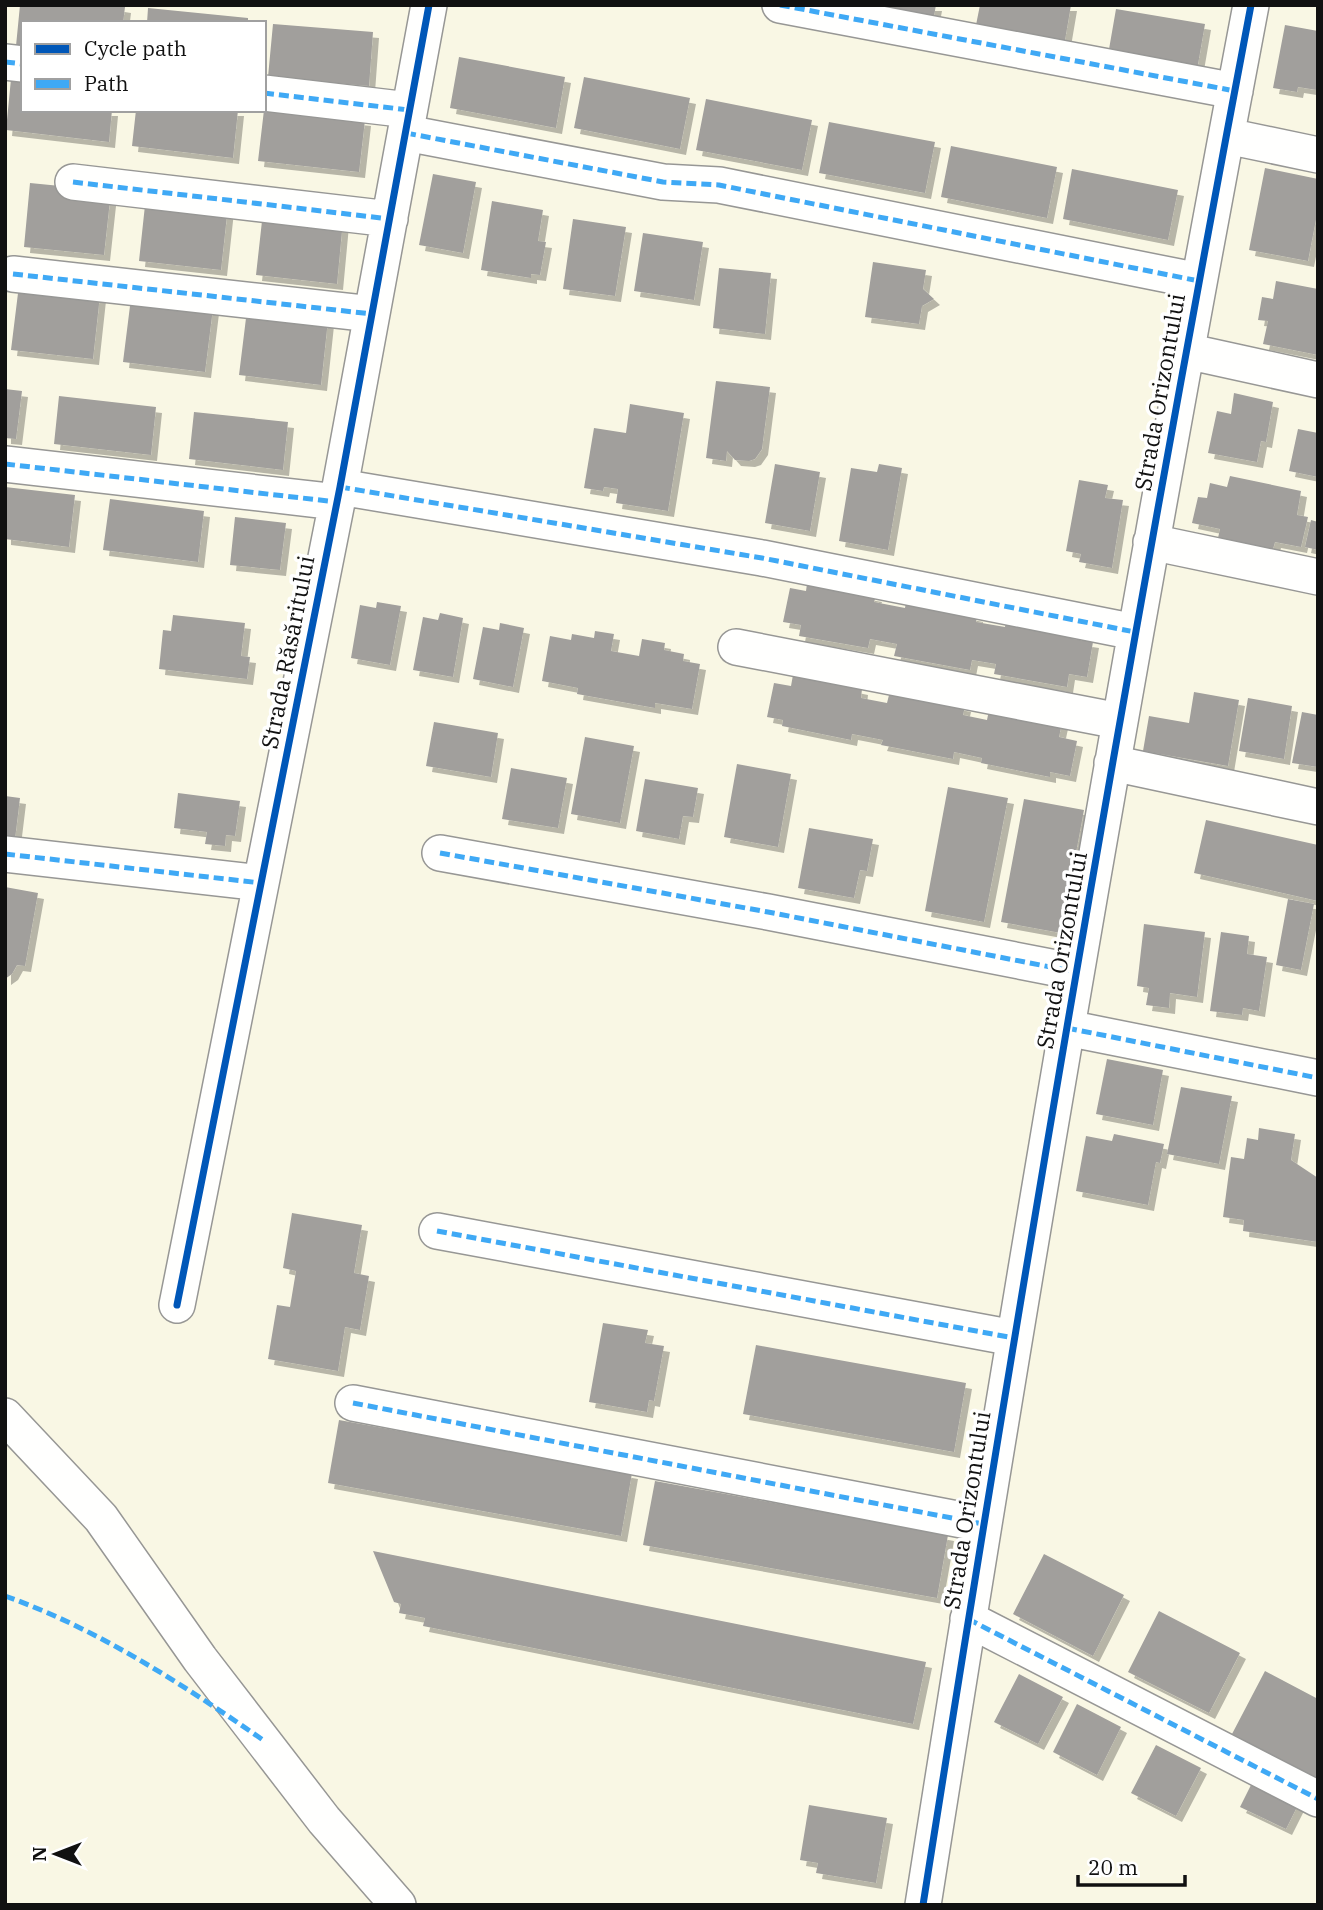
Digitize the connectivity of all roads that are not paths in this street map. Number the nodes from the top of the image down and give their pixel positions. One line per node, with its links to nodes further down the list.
1 (429, 5): 6 (street, Strada Răsăritului)
2 (780, 5): 4 (street)
3 (1251, 5): 4 (street, Strada Orizontului)
4 (1235, 91): 7 (street, Strada Orizontului)
5 (266, 93): 6 (street)
6 (408, 122): 10 (street, Strada Răsăritului); 12 (street)
7 (1227, 136): 8 (street); 12 (street, Strada Orizontului)
8 (1318, 155)
9 (73, 182): 10 (street)
10 (390, 219): 13 (street, Strada Răsăritului)
11 (13, 274): 13 (street)
12 (1199, 281): 14 (street, Strada Orizontului)
13 (372, 314): 17 (street, Strada Răsăritului)
14 (1186, 351): 15 (street); 18 (street, Strada Orizontului)
15 (1318, 380)
16 (5, 464): 17 (street)
17 (338, 495): 20 (street); 27 (street, Strada Răsăritului)
18 (1151, 542): 19 (street); 20 (street, Strada Orizontului)
19 (1318, 577)
20 (1135, 632): 22 (street, Strada Orizontului)
21 (736, 648): 22 (street)
22 (1119, 721): 23 (street, Strada Orizontului)
23 (1112, 763): 24 (street); 28 (street, Strada Orizontului)
24 (1318, 807)
25 (440, 853): 28 (street)
26 (5, 854): 27 (street)
27 (261, 883): 32 (street, Strada Răsăritului)
28 (1076, 972): 29 (street, Strada Orizontului)
29 (1067, 1028): 30 (street); 33 (street, Strada Orizontului)
30 (1318, 1078)
31 (437, 1231): 33 (street)
32 (177, 1305)
33 (1014, 1338): 36 (street, Strada Orizontului)
34 (353, 1403): 36 (street)
35 (5, 1416): 39 (street)
36 (983, 1524): 37 (street, Strada Orizontului)
37 (968, 1619): 38 (street); 40 (street, Strada Orizontului)
38 (1318, 1799)
39 (398, 1905)
40 (923, 1905)

